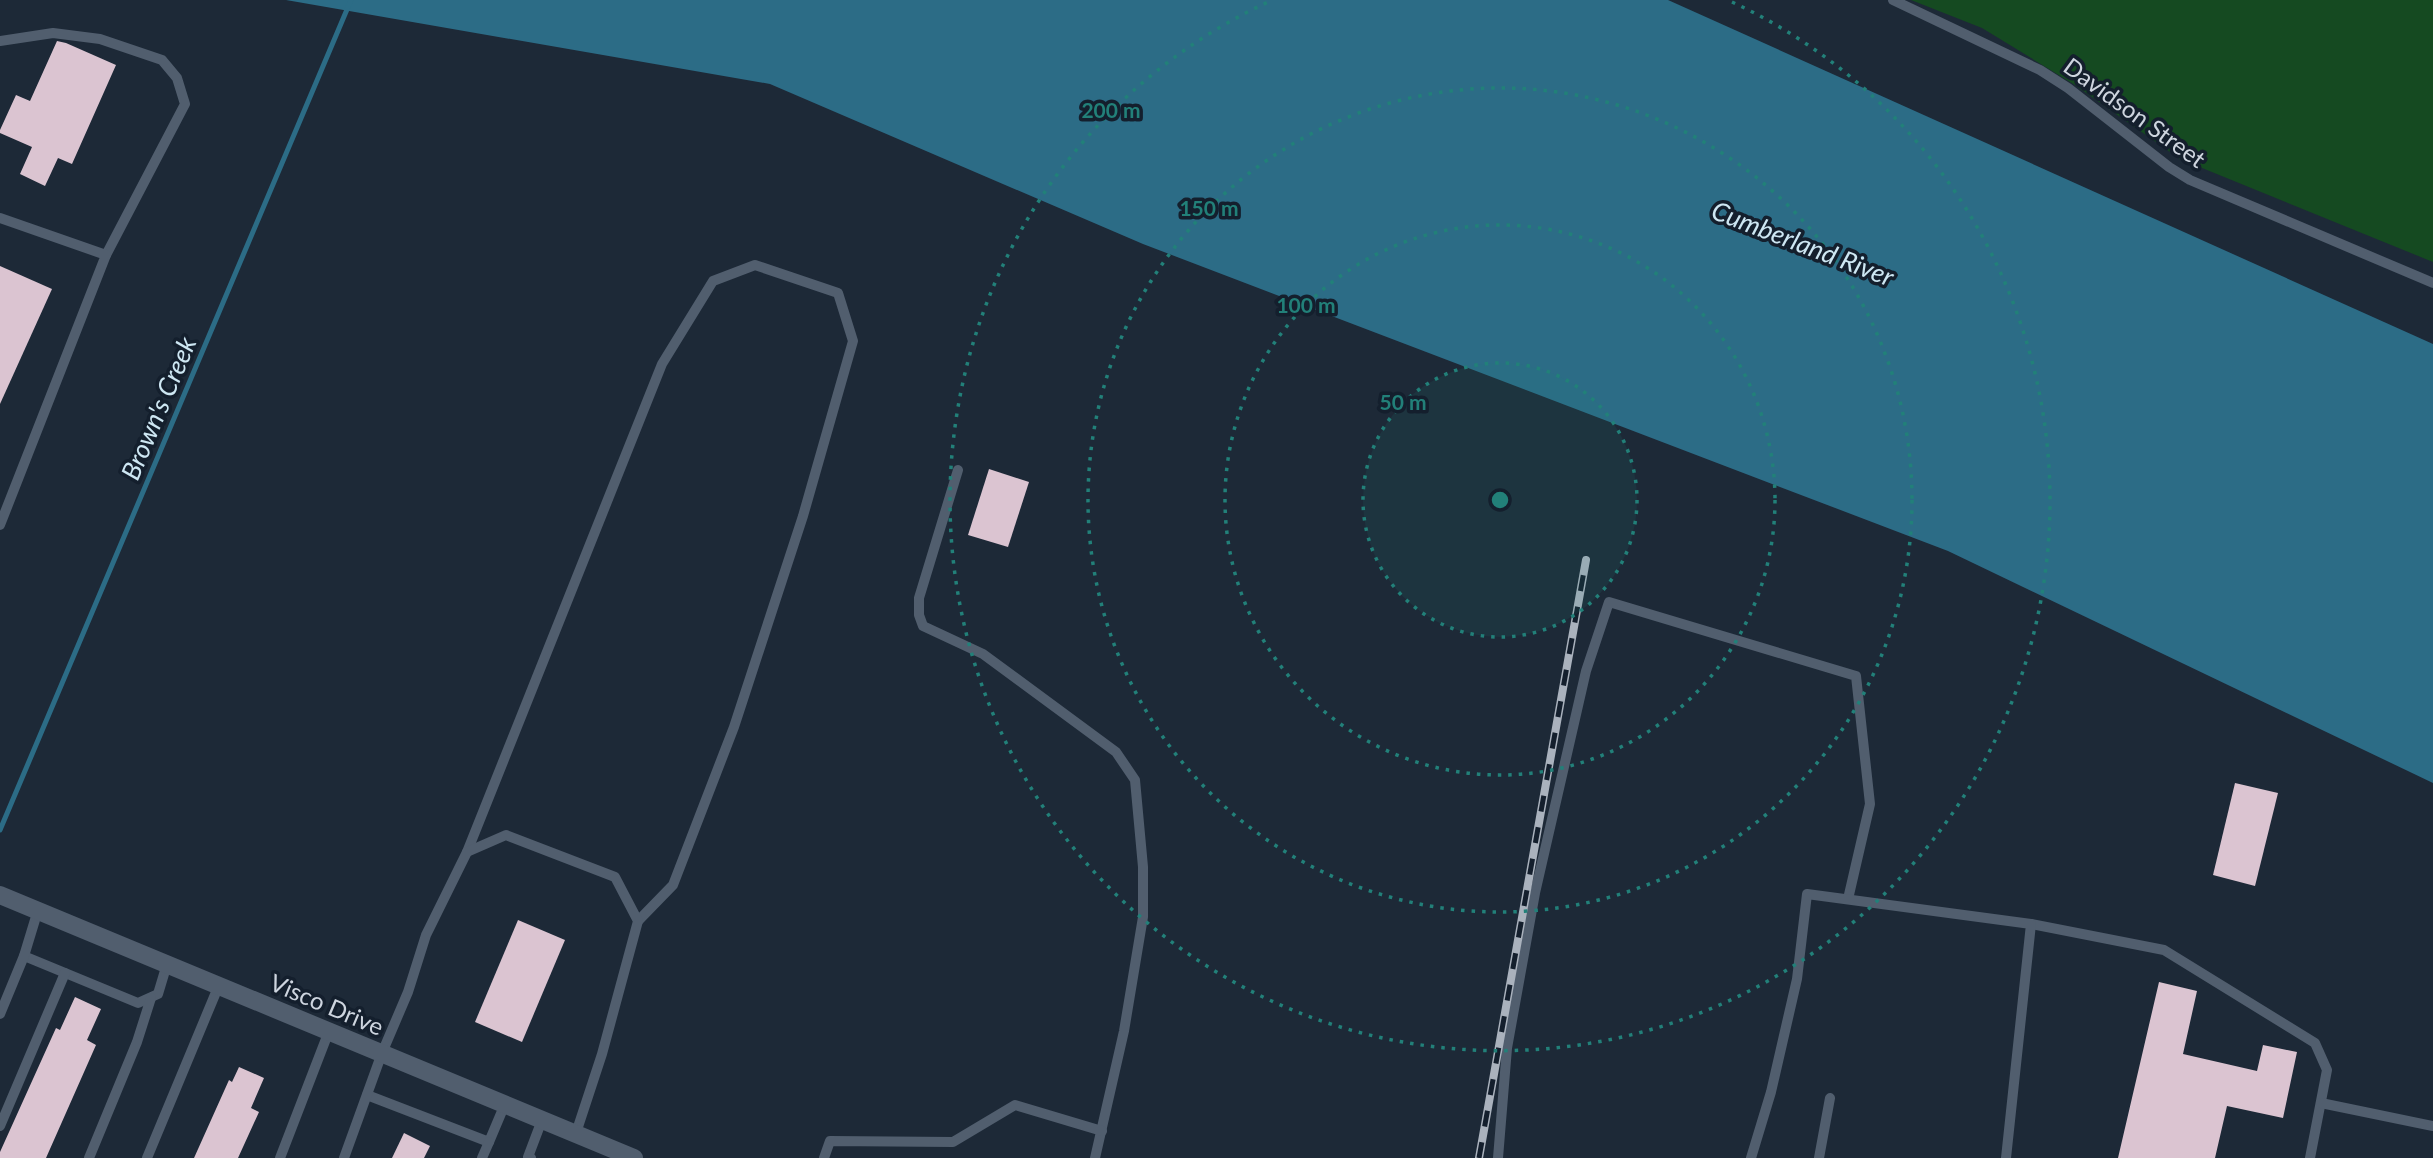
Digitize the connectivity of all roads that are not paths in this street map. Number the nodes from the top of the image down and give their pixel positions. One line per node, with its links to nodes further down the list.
1 (1892, 0): 5 (lane, Davidson Street)
2 (0, 41): 4 (lane)
3 (0, 218): 4 (lane)
4 (106, 255): 7 (lane)
5 (2433, 283)
6 (958, 470): 29 (lane)
7 (0, 525)
8 (467, 852): 12 (lane); 12 (lane); 21 (lane)
9 (0, 895): 11 (street, Visco Drive)
10 (1848, 899): 13 (lane); 41 (lane); 42 (lane)
11 (31, 907): 14 (lane); 15 (street, Visco Drive)
12 (638, 921): 30 (lane)
13 (2031, 924): 24 (lane); 44 (lane)
14 (24, 956): 16 (lane); 19 (lane)
15 (167, 964): 17 (street, Visco Drive); 18 (lane)
16 (65, 973): 18 (lane); 27 (lane)
17 (219, 985): 20 (street, Visco Drive); 33 (lane)
18 (151, 998): 32 (lane)
19 (0, 1014)
20 (329, 1031): 21 (street, Visco Drive); 34 (lane)
21 (382, 1053): 22 (lane); 25 (street, Visco Drive)
22 (367, 1095): 31 (lane); 35 (lane)
23 (1830, 1098): 43 (lane)
24 (2321, 1103): 28 (lane); 45 (lane)
25 (505, 1104): 26 (street, Visco Drive); 31 (lane)
26 (542, 1120): 30 (street, Visco Drive); 37 (lane)
27 (0, 1126)
28 (2433, 1126)
29 (1101, 1131): 39 (lane); 40 (lane)
30 (576, 1133): 38 (street, Visco Drive)
31 (489, 1142): 36 (lane)
32 (89, 1158)
33 (147, 1158)
34 (280, 1158)
35 (344, 1158)
36 (482, 1158)
37 (531, 1158)
38 (634, 1158)
39 (824, 1158)
40 (1096, 1158)
41 (1498, 1158)
42 (1751, 1158)
43 (1819, 1158)
44 (2006, 1158)
45 (2310, 1158)

